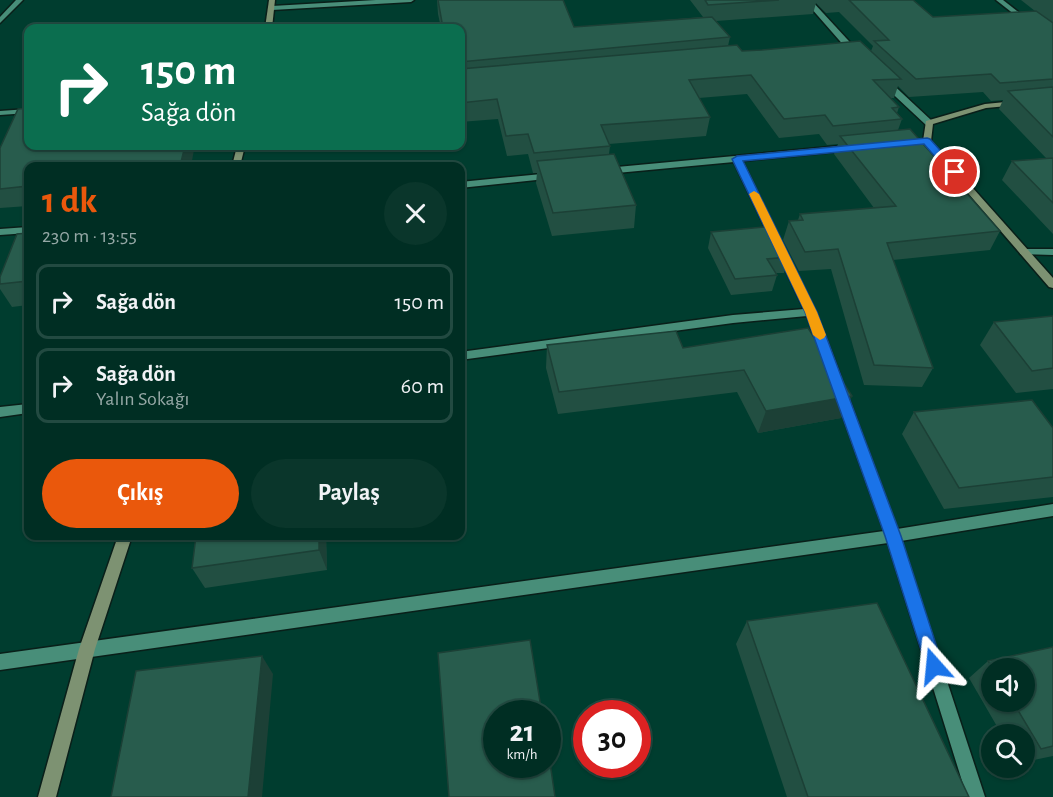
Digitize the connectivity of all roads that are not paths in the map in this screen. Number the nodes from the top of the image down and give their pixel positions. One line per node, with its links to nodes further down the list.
1 (20, 0): 6 (street)
2 (411, 0): 5 (street)
3 (807, 0): 9 (street)
4 (999, 0): 8 (street)
5 (272, 4): 7 (street)
6 (0, 21)
7 (269, 24)
8 (1035, 28)
9 (850, 49): 10 (street); 11 (street)
10 (839, 50)
11 (866, 63)
12 (874, 71): 16 (street)
13 (1030, 102): 16 (street)
14 (24, 111): 15 (street)
15 (0, 113)
16 (929, 123): 17 (street)
17 (927, 141): 18 (street); 26 (street)
18 (915, 142)
19 (856, 147): 20 (street)
20 (737, 159): 21 (street); 29 (street)
21 (598, 172)
22 (564, 175): 23 (street)
23 (465, 185)
24 (24, 230): 25 (street)
25 (0, 232)
26 (1024, 252): 27 (street); 28 (street)
27 (1053, 252)
28 (1053, 285)
29 (811, 312): 30 (street); 34 (street)
30 (465, 355)
31 (24, 410): 32 (street)
32 (0, 412)
33 (1053, 510): 34 (street)
34 (893, 536): 36 (street); 39 (street)
35 (124, 540): 36 (street)
36 (87, 650): 37 (street); 38 (street)
37 (0, 662)
38 (46, 797)
39 (976, 797)

